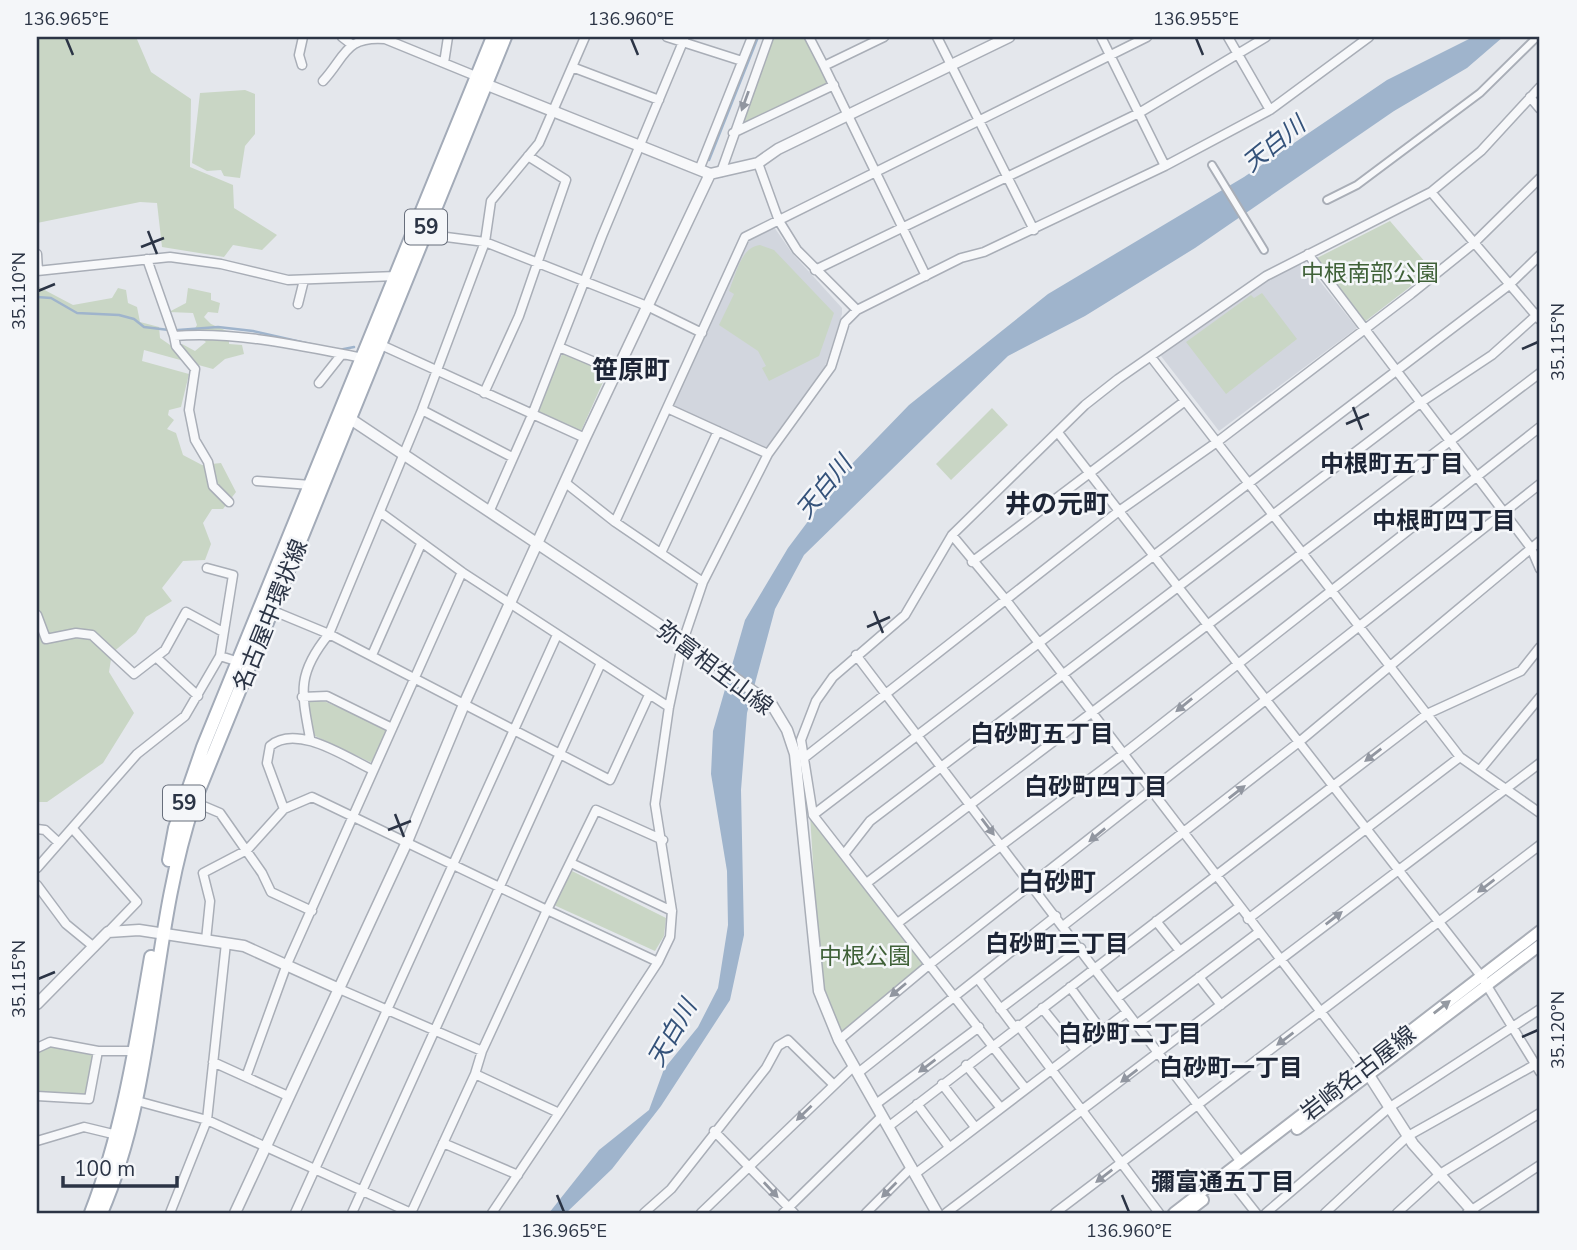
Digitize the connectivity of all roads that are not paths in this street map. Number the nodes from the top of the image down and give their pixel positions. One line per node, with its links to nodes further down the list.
1 (303, 37): 27 (street)
2 (342, 37): 21 (street)
3 (448, 37): 25 (street)
4 (493, 37): 30 (main road, 名古屋中環状線 / 59)
5 (505, 37): 30 (main road, 名古屋中環状線 / 59)
6 (585, 37): 28 (street)
7 (667, 37): 20 (street)
8 (752, 37): 24 (street)
9 (769, 37): 42 (street, one-way to 42)
10 (810, 37): 29 (street)
11 (884, 37): 29 (street)
12 (937, 37): 26 (street)
13 (1009, 37): 26 (street)
14 (1101, 37): 23 (street)
15 (1147, 37): 23 (street)
16 (1228, 37): 22 (street)
17 (1266, 37): 22 (street)
18 (1369, 37): 38 (street)
19 (1537, 37): 55 (street)
20 (685, 38): 24 (street); 35 (street)
21 (351, 44): 25 (street); 31 (street)
22 (1238, 53): 38 (street); 39 (street)
23 (1112, 56): 39 (street); 41 (street)
24 (742, 61): 48 (street)
25 (444, 63): 30 (street)
26 (951, 64): 40 (street); 41 (street)
27 (302, 65)
28 (572, 66): 35 (street); 37 (street)
29 (824, 66): 32 (street)
30 (481, 80): 37 (street); 59 (main road, 名古屋中環状線 / 59); 70 (main road, 名古屋中環状線 / 59)
31 (323, 81)
32 (834, 85): 40 (street); 42 (street)
33 (1540, 87): 34 (street)
34 (1530, 97): 36 (street); 54 (street)
35 (659, 100): 43 (street)
36 (1540, 109)
37 (553, 110): 43 (street); 44 (street)
38 (1270, 110): 46 (street)
39 (1139, 113): 46 (street); 52 (street)
40 (847, 116): 45 (street); 51 (street)
41 (981, 121): 51 (street); 52 (street)
42 (733, 133): 49 (street)
43 (640, 146): 48 (street); 73 (street)
44 (528, 156): 60 (street); 67 (street)
45 (758, 163): 49 (street); 56 (street)
46 (1165, 166): 58 (street)
47 (1213, 166): 62 (street)
48 (699, 170): 50 (street)
49 (721, 172): 50 (street)
50 (710, 174): 76 (street)
51 (877, 174): 56 (street); 57 (street)
52 (1008, 176): 57 (street); 58 (street)
53 (1540, 178): 61 (street)
54 (1431, 192): 61 (street); 64 (street)
55 (1326, 200)
56 (779, 221): 68 (street); 80 (street)
57 (902, 228): 68 (street); 71 (street)
58 (1034, 230): 71 (street)
59 (423, 234): 60 (street); 82 (main road, 名古屋中環状線 / 59)
60 (485, 242): 67 (street); 89 (street)
61 (1474, 244): 74 (street); 79 (street)
62 (1263, 248)
63 (37, 254): 69 (street)
64 (1307, 254): 79 (street); 85 (street)
65 (1540, 255): 74 (street)
66 (147, 259): 69 (street); 72 (street); 81 (street)
67 (537, 262): 73 (street); 92 (street)
68 (815, 270): 77 (street)
69 (38, 271)
70 (397, 276): 72 (street); 86 (main road, 名古屋中環状線 / 59)
71 (926, 276): 77 (street)
72 (304, 280): 75 (street)
73 (586, 281): 76 (street); 83 (street)
74 (1510, 285): 78 (street); 87 (street)
75 (298, 304)
76 (647, 306): 80 (street); 88 (street)
77 (857, 310): 105 (street)
78 (1539, 316): 94 (street)
79 (1364, 328): 87 (street); 104 (street)
80 (702, 333): 95 (street)
81 (174, 336): 84 (street); 115 (street)
82 (379, 344): 89 (street); 97 (main road, 名古屋中環状線 / 59)
83 (559, 347): 88 (street); 98 (street)
84 (342, 354): 86 (street); 91 (street)
85 (1151, 357): 93 (street); 101 (street)
86 (363, 358): 97 (main road, 名古屋中環状線 / 59)
87 (1395, 370): 94 (street); 111 (street)
88 (616, 371): 102 (street)
89 (436, 373): 92 (street); 96 (street)
90 (1540, 373): 103 (street)
91 (319, 383)
92 (484, 393): 98 (street)
93 (1185, 401): 104 (street); 108 (street)
94 (1420, 403): 103 (street); 120 (street)
95 (667, 408): 100 (street); 121 (street)
96 (422, 410): 106 (street); 107 (street)
97 (345, 415): 106 (street, 弥富相生山線); 114 (main road, 名古屋中環状線 / 59); 139 (main road, 名古屋中環状線 / 59)
98 (532, 415): 102 (street); 107 (street)
99 (1540, 427): 109 (street)
100 (718, 430): 105 (street); 127 (street)
101 (1059, 434): 108 (street); 122 (street)
102 (585, 438): 112 (street)
103 (1449, 440): 109 (street); 128 (street)
104 (1217, 442): 111 (street); 117 (street)
105 (768, 454): 134 (street)
106 (404, 455): 116 (street, 弥富相生山線); 118 (street)
107 (512, 457): 116 (street)
108 (1089, 472): 117 (street); 130 (street)
109 (1476, 477): 119 (street); 136 (street)
110 (257, 481): 114 (street)
111 (1249, 483): 120 (street); 129 (street)
112 (567, 484): 121 (street); 125 (street)
113 (1540, 484): 119 (street)
114 (311, 485): 153 (main road, 名古屋中環状線 / 59)
115 (229, 502)
116 (490, 510): 125 (street, 弥富相生山線)
117 (1119, 511): 129 (street); 137 (street)
118 (380, 512): 124 (street); 144 (street)
119 (1504, 513): 126 (street); 142 (street)
120 (1275, 516): 128 (street); 135 (street)
121 (615, 522): 127 (street)
122 (952, 535): 130 (street); 150 (street)
123 (1540, 541): 126 (street)
124 (421, 544): 133 (street); 149 (street)
125 (538, 544): 138 (street); 147 (street, 弥富相生山線)
126 (1531, 548): 132 (street); 156 (street)
127 (661, 553): 134 (street)
128 (1303, 553): 136 (street); 141 (street)
129 (1152, 554): 135 (street); 146 (street)
130 (972, 562): 137 (street)
131 (207, 568): 143 (street)
132 (1540, 569)
133 (462, 572): 138 (street); 157 (street)
134 (704, 582): 147 (street)
135 (1179, 588): 141 (street); 158 (street)
136 (1331, 589): 142 (street); 154 (street)
137 (1006, 600): 146 (street); 160 (street)
138 (511, 601): 145 (street); 165 (street)
139 (271, 610): 144 (street); 185 (main road, 名古屋中環状線 / 59)
140 (37, 615): 152 (street)
141 (1209, 626): 154 (street); 167 (street)
142 (1360, 626): 156 (street); 164 (street)
143 (223, 632): 151 (street); 152 (street)
144 (329, 634): 149 (street); 162 (street)
145 (557, 635): 155 (street); 170 (street)
146 (1038, 643): 158 (street); 171 (street)
147 (687, 644): 166 (street); 258 (street, 弥富相生山線)
148 (1540, 647): 168 (street)
149 (372, 655): 157 (street)
150 (856, 655): 160 (street); 177 (street)
151 (220, 656): 153 (street); 161 (street)
152 (158, 658): 161 (street)
153 (239, 662): 223 (main road, 名古屋中環状線 / 59)
154 (1237, 662): 164 (street); 175 (street, one-way to 175)
155 (601, 663): 159 (street); 174 (street)
156 (1391, 668): 168 (street); 173 (street)
157 (414, 677): 165 (street); 169 (street)
158 (1061, 677): 167 (street); 179 (street)
159 (649, 695): 166 (street); 174 (street)
160 (887, 695): 171 (street); 177 (street)
161 (198, 696): 192 (street)
162 (302, 696): 169 (street); 172 (street)
163 (1540, 698): 181 (street)
164 (1266, 700): 173 (street); 184 (street)
165 (465, 702): 170 (street); 197 (street)
166 (669, 707): 195 (street)
167 (1090, 714): 175 (street); 186 (street)
168 (1427, 714): 176 (street); 182 (street, one-way to 182)
169 (391, 728): 180 (street)
170 (514, 728): 174 (street); 203 (street)
171 (919, 736): 179 (street); 190 (street)
172 (310, 738): 180 (street); 187 (street)
173 (1299, 742): 182 (street); 194 (street, one-way to 173)
174 (561, 752): 210 (street)
175 (1122, 755): 184 (street); 199 (street)
176 (1460, 757): 181 (street); 193 (street)
177 (804, 758): 190 (street)
178 (1540, 763): 183 (street)
179 (942, 768): 186 (street); 201 (street)
180 (373, 770): 189 (street)
181 (1480, 770): 183 (street)
182 (1333, 786): 193 (street); 206 (street)
183 (1506, 789): 188 (street); 205 (street)
184 (1150, 792): 194 (street); 209 (street, one-way to 209)
185 (194, 802): 200 (street); 223 (main road, 名古屋中環状線 / 59)
186 (970, 804): 199 (street, one-way to 199); 207 (street)
187 (284, 809): 189 (street); 200 (street)
188 (1540, 813)
189 (354, 815): 197 (street); 213 (street)
190 (813, 815): 201 (street)
191 (37, 829): 196 (street)
192 (73, 829): 196 (street); 222 (street)
193 (1367, 829): 205 (street); 216 (street)
194 (1183, 835): 206 (street); 220 (street)
195 (663, 840): 202 (street); 214 (street)
196 (59, 843): 204 (street)
197 (406, 844): 203 (street); 241 (street)
198 (1540, 845): 219 (street, one-way to 219)
199 (1002, 846): 209 (street); 218 (street)
200 (247, 850): 213 (street); 225 (street)
201 (845, 853): 207 (street)
202 (571, 863): 212 (street); 214 (street)
203 (452, 865): 210 (street); 246 (street)
204 (37, 868)
205 (1398, 869): 219 (street); 231 (street, one-way to 205)
206 (1214, 875): 211 (street); 217 (street)
207 (868, 883): 218 (street)
208 (37, 885): 228 (street)
209 (1033, 886): 215 (street); 234 (street)
210 (501, 889): 212 (street); 256 (street)
211 (1239, 907): 216 (street); 230 (street)
212 (547, 910): 232 (street); 264 (street)
213 (312, 911): 233 (street)
214 (672, 911): 232 (street)
215 (1056, 916): 220 (street); 238 (street)
216 (1248, 919): 224 (street)
217 (1156, 921): 230 (street); 235 (street)
218 (899, 922): 234 (street)
219 (1439, 922): 236 (street); 251 (street)
220 (1063, 926): 229 (street)
221 (1540, 931): 236 (main road, 岩崎名古屋線)
222 (108, 932): 223 (street); 228 (street)
223 (158, 932): 225 (street); 263 (main road, 名古屋中環状線 / 59); 279 (main road, 名古屋中環状線 / 59)
224 (1259, 932): 231 (street); 237 (street)
225 (206, 940): 226 (street)
226 (226, 943): 233 (street); 266 (street)
227 (1540, 945): 239 (main road, 岩崎名古屋線)
228 (94, 947): 244 (street)
229 (1081, 948): 235 (street); 248 (street)
230 (1180, 951): 243 (street)
231 (1280, 960): 245 (street); 251 (street)
232 (658, 962): 285 (street)
233 (286, 964): 241 (street); 273 (street)
234 (930, 964): 242 (street); 258 (street, one-way to 258)
235 (1096, 967): 240 (street); 243 (street)
236 (1481, 976): 239 (street); 271 (main road, 岩崎名古屋線, one-way to 236)
237 (1199, 977): 245 (street); 252 (street)
238 (979, 980): 242 (street); 248 (street)
239 (1488, 986): 253 (street); 271 (main road, 岩崎名古屋線)
240 (1070, 987): 247 (street); 257 (street)
241 (337, 988): 246 (street); 278 (street)
242 (956, 996): 254 (street); 269 (street)
243 (1117, 998): 250 (street)
244 (37, 1004)
245 (1221, 1005): 265 (street)
246 (388, 1008): 256 (street); 303 (street)
247 (1042, 1008): 255 (street); 261 (street)
248 (1000, 1009): 255 (street)
249 (1540, 1009): 253 (street)
250 (1127, 1012): 252 (street); 257 (street)
251 (1320, 1012): 271 (street); 282 (street, one-way to 282)
252 (1136, 1025): 265 (street)
253 (1514, 1026): 268 (street); 284 (street)
254 (979, 1027): 259 (street); 280 (street, one-way to 280)
255 (1017, 1027): 259 (street); 270 (street)
256 (437, 1030): 264 (street); 308 (street)
257 (1102, 1031): 261 (street)
258 (839, 1040): 269 (street, 弥富相生山線)
259 (992, 1045): 267 (street); 276 (street)
260 (37, 1048): 262 (street)
261 (1076, 1050): 270 (street)
262 (98, 1051): 263 (street); 277 (street)
263 (135, 1051): 293 (main road, 名古屋中環状線 / 59)
264 (482, 1051): 272 (street)
265 (1158, 1054): 282 (street); 286 (street, one-way to 286)
266 (213, 1062): 273 (street); 289 (street)
267 (966, 1065): 274 (street); 283 (street)
268 (1539, 1066): 294 (street)
269 (856, 1069): 275 (street); 280 (street, 弥富相生山線)
270 (1051, 1069): 276 (street); 286 (street)
271 (1366, 1071): 284 (street); 300 (main road, 岩崎名古屋線); 307 (main road, 岩崎名古屋線)
272 (475, 1074): 285 (street); 296 (street)
273 (246, 1077): 278 (street)
274 (942, 1084): 281 (street); 291 (street)
275 (834, 1085): 292 (street); 302 (street, one-way to 302)
276 (1025, 1088): 283 (street)
277 (37, 1096)
278 (288, 1096): 297 (street)
279 (137, 1101): 289 (street); 312 (main road, 名古屋中環状線 / 59)
280 (876, 1104): 288 (street, 弥富相生山線)
281 (917, 1104): 290 (street); 298 (street)
282 (1198, 1105): 299 (street); 300 (street)
283 (1000, 1107): 291 (street)
284 (1390, 1107): 294 (street); 329 (street)
285 (559, 1112): 306 (street)
286 (1082, 1112): 299 (street); 323 (street)
287 (1540, 1113): 305 (street)
288 (882, 1116): 290 (street, 弥富相生山線); 309 (street)
289 (207, 1120): 297 (street); 313 (street)
290 (888, 1127): 304 (street, 弥富相生山線)
291 (975, 1127): 298 (street)
292 (714, 1131): 302 (street); 319 (street)
293 (117, 1135): 295 (street); 311 (main road, 名古屋中環状線 / 59)
294 (1408, 1136): 305 (street); 330 (street)
295 (37, 1140)
296 (443, 1143): 306 (street); 317 (street)
297 (265, 1147): 303 (street); 314 (street)
298 (949, 1147): 304 (street)
299 (1122, 1161): 324 (street, one-way to 324); 325 (street)
300 (1241, 1162): 326 (main road, 岩崎名古屋線)
301 (1540, 1165): 310 (street)
302 (749, 1166): 309 (street, one-way to 309); 320 (street)
303 (315, 1169): 308 (street); 315 (street)
304 (913, 1171): 321 (street, one-way to 321); 322 (street, 弥富相生山線)
305 (1440, 1174): 310 (street); 331 (street)
306 (518, 1175): 318 (street)
307 (1230, 1180): 327 (main road, 岩崎名古屋線); 328 (street)
308 (363, 1191): 316 (street); 317 (street)
309 (789, 1211)
310 (1471, 1212)
311 (91, 1213)
312 (101, 1213)
313 (170, 1213)
314 (234, 1213)
315 (295, 1213)
316 (352, 1213)
317 (411, 1213)
318 (492, 1213)
319 (644, 1213)
320 (701, 1213)
321 (866, 1213)
322 (937, 1213)
323 (946, 1213)
324 (1055, 1213)
325 (1159, 1213)
326 (1174, 1213)
327 (1186, 1213)
328 (1256, 1213)
329 (1266, 1213)
330 (1325, 1213)
331 (1398, 1213)

